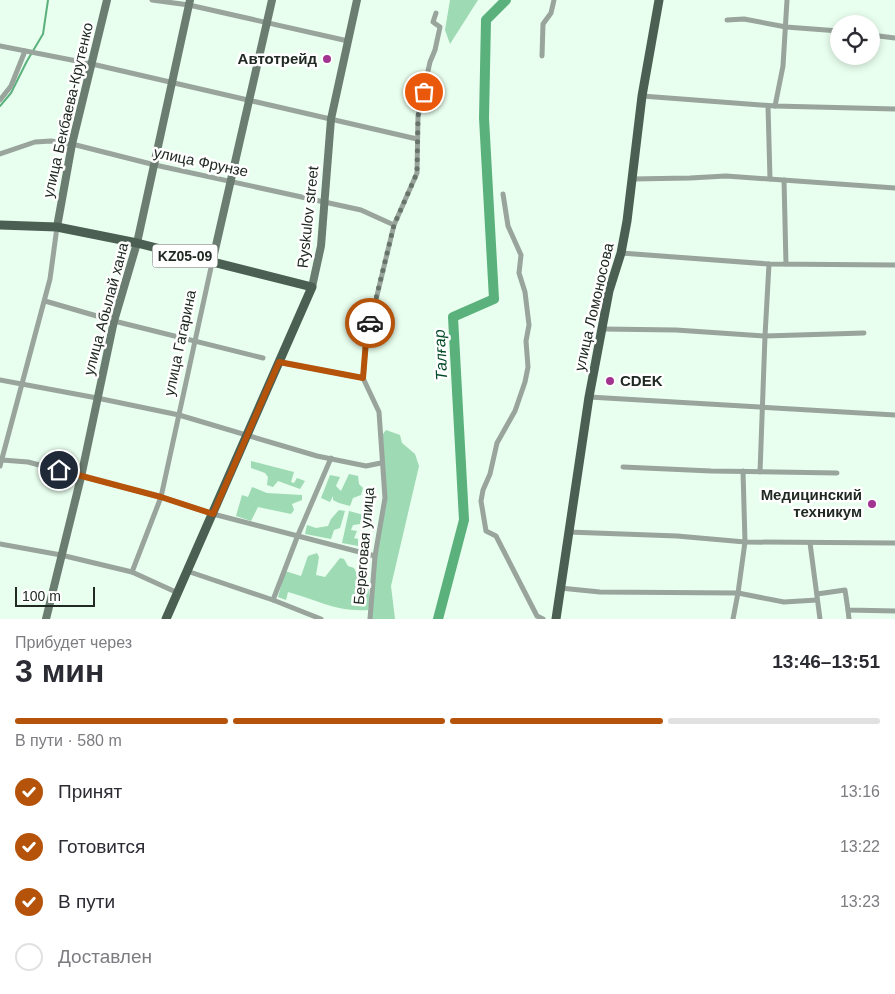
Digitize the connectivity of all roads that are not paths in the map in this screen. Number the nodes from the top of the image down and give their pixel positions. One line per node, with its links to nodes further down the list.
1 (107, 0): 20 (street, улица Бекбаева-Крутенко)
2 (152, 0): 8 (street)
3 (272, 0): 11 (street, улица Гагарина)
4 (357, 0): 16 (street, Ryskulov street)
5 (554, 0): 19 (street)
6 (659, 0): 22 (main road, улица Ломоносова)
7 (787, 0): 12 (street)
8 (190, 3): 11 (street); 21 (street, улица Абылай хана)
9 (436, 13): 29 (street, Береговая улица)
10 (727, 20): 12 (street)
11 (267, 23): 16 (street); 24 (street, улица Гагарина)
12 (786, 27): 13 (street); 26 (street)
13 (830, 30)
14 (880, 36): 15 (street)
15 (895, 38)
16 (348, 41): 28 (street, Ryskulov street)
17 (0, 46): 18 (street)
18 (25, 51): 20 (street); 23 (street)
19 (542, 56)
20 (92, 64): 21 (street); 30 (street, улица Бекбаева-Крутенко)
21 (173, 83): 24 (street); 32 (street, улица Абылай хана)
22 (642, 96): 25 (street); 33 (main road, улица Ломоносова)
23 (0, 100)
24 (248, 100): 28 (street); 36 (street, улица Гагарина)
25 (768, 106): 26 (street); 34 (street)
26 (775, 106): 27 (street)
27 (895, 109)
28 (331, 119): 29 (street); 39 (street, Ryskulov street)
29 (417, 139): 41 (street, Береговая улица)
30 (72, 144): 31 (street, улица Фрунзе); 32 (street, улица Фрунзе); 42 (street, улица Бекбаева-Крутенко)
31 (0, 154)
32 (155, 165): 36 (street, улица Фрунзе); 43 (street, улица Абылай хана)
33 (632, 178): 34 (street); 44 (main road, улица Ломоносова)
34 (770, 179): 35 (street)
35 (784, 180): 37 (street); 47 (street)
36 (230, 181): 39 (street, улица Фрунзе); 45 (street, улица Гагарина)
37 (895, 188)
38 (503, 194): 99 (street)
39 (325, 202): 41 (street, улица Фрунзе); 49 (street, Ryskulov street)
40 (2, 225): 42 (main road, KZ05-09)
41 (394, 225): 58 (street, Береговая улица)
42 (57, 227): 43 (main road, KZ05-09); 50 (street)
43 (137, 243): 45 (main road, KZ05-09); 51 (street, улица Абылай хана)
44 (621, 253): 46 (street); 52 (main road, улица Ломоносова)
45 (212, 263): 49 (main road, KZ05-09); 55 (street, улица Гагарина)
46 (769, 264): 47 (street); 54 (street)
47 (786, 264): 48 (street)
48 (895, 265)
49 (312, 287): 57 (main road, Ryskulov street)
50 (45, 301): 51 (street); 60 (street)
51 (114, 321): 55 (street); 62 (street, улица Абылай хана)
52 (602, 329): 54 (street); 61 (main road, улица Ломоносова)
53 (864, 332): 54 (street)
54 (765, 336): 63 (street)
55 (195, 340): 56 (street); 65 (street, улица Гагарина)
56 (263, 358)
57 (279, 362): 58 (street); 66 (main road, Ryskulov street)
58 (363, 378): 69 (street, Береговая улица)
59 (0, 380): 60 (street)
60 (23, 383): 62 (street); 68 (street)
61 (589, 396): 63 (street); 77 (main road, улица Ломоносова)
62 (97, 398): 65 (street); 74 (street, улица Абылай хана)
63 (764, 408): 64 (street); 72 (street)
64 (895, 415)
65 (179, 416): 66 (street); 75 (street, улица Гагарина)
66 (246, 436): 67 (street); 76 (main road, Ryskulov street)
67 (331, 458): 69 (street); 78 (street)
68 (1, 463): 74 (street)
69 (381, 463): 84 (street, Береговая улица)
70 (622, 467): 71 (street)
71 (743, 471): 72 (street); 79 (street)
72 (760, 472): 73 (street)
73 (837, 473)
74 (81, 477): 75 (street); 83 (street, улица Абылай хана)
75 (161, 497): 76 (street); 86 (street, улица Гагарина)
76 (213, 514): 78 (street); 85 (main road, Ryskulov street)
77 (568, 532): 79 (street); 87 (main road, улица Ломоносова)
78 (298, 535): 84 (street); 91 (street)
79 (745, 542): 80 (street); 89 (street)
80 (810, 543): 81 (street); 90 (street)
81 (895, 543)
82 (0, 544): 83 (street)
83 (61, 555): 86 (street); 95 (street, улица Абылай хана)
84 (375, 556): 98 (street, Береговая улица)
85 (188, 571): 88 (main road, Ryskulov street); 91 (street)
86 (132, 572): 88 (street)
87 (560, 588): 89 (street); 100 (main road, улица Ломоносова)
88 (178, 593): 96 (main road, Ryskulov street)
89 (738, 593): 92 (street); 101 (street)
90 (817, 594): 92 (street); 93 (street)
91 (273, 600): 97 (street)
92 (818, 600): 102 (street)
93 (848, 610): 94 (street); 103 (street)
94 (895, 611)
95 (46, 619)
96 (166, 619)
97 (322, 619)
98 (370, 619)
99 (543, 619)
100 (556, 619)
101 (733, 619)
102 (820, 619)
103 (849, 619)

